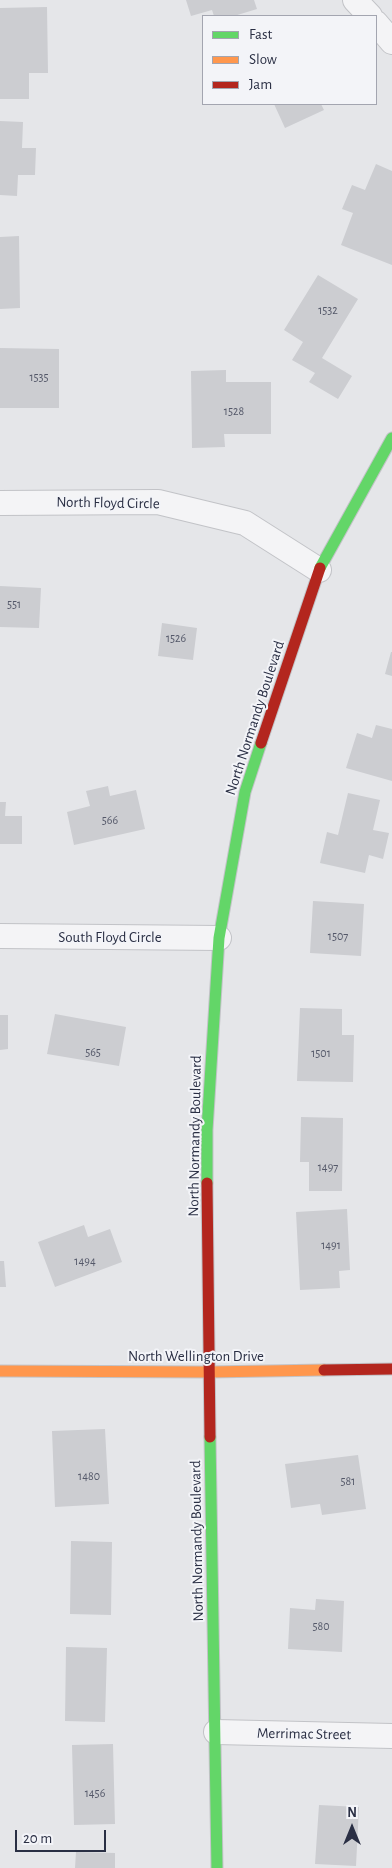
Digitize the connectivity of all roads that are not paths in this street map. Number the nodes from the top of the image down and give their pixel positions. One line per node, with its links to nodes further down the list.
1 (356, 0): 2 (street)
2 (369, 15)
3 (377, 24): 4 (street)
4 (392, 42)
5 (392, 438): 7 (street, North Normandy Boulevard)
6 (0, 503): 7 (street, North Floyd Circle)
7 (320, 570): 9 (street, North Normandy Boulevard)
8 (0, 936): 9 (street, South Floyd Circle)
9 (219, 938): 12 (street, North Normandy Boulevard)
10 (392, 1369): 12 (street, North Wellington Drive)
11 (0, 1372): 12 (street, North Wellington Drive)
12 (209, 1372): 13 (street, North Normandy Boulevard)
13 (216, 1732): 14 (street, Merrimac Street); 15 (street, North Normandy Boulevard)
14 (392, 1736)
15 (217, 1868)

